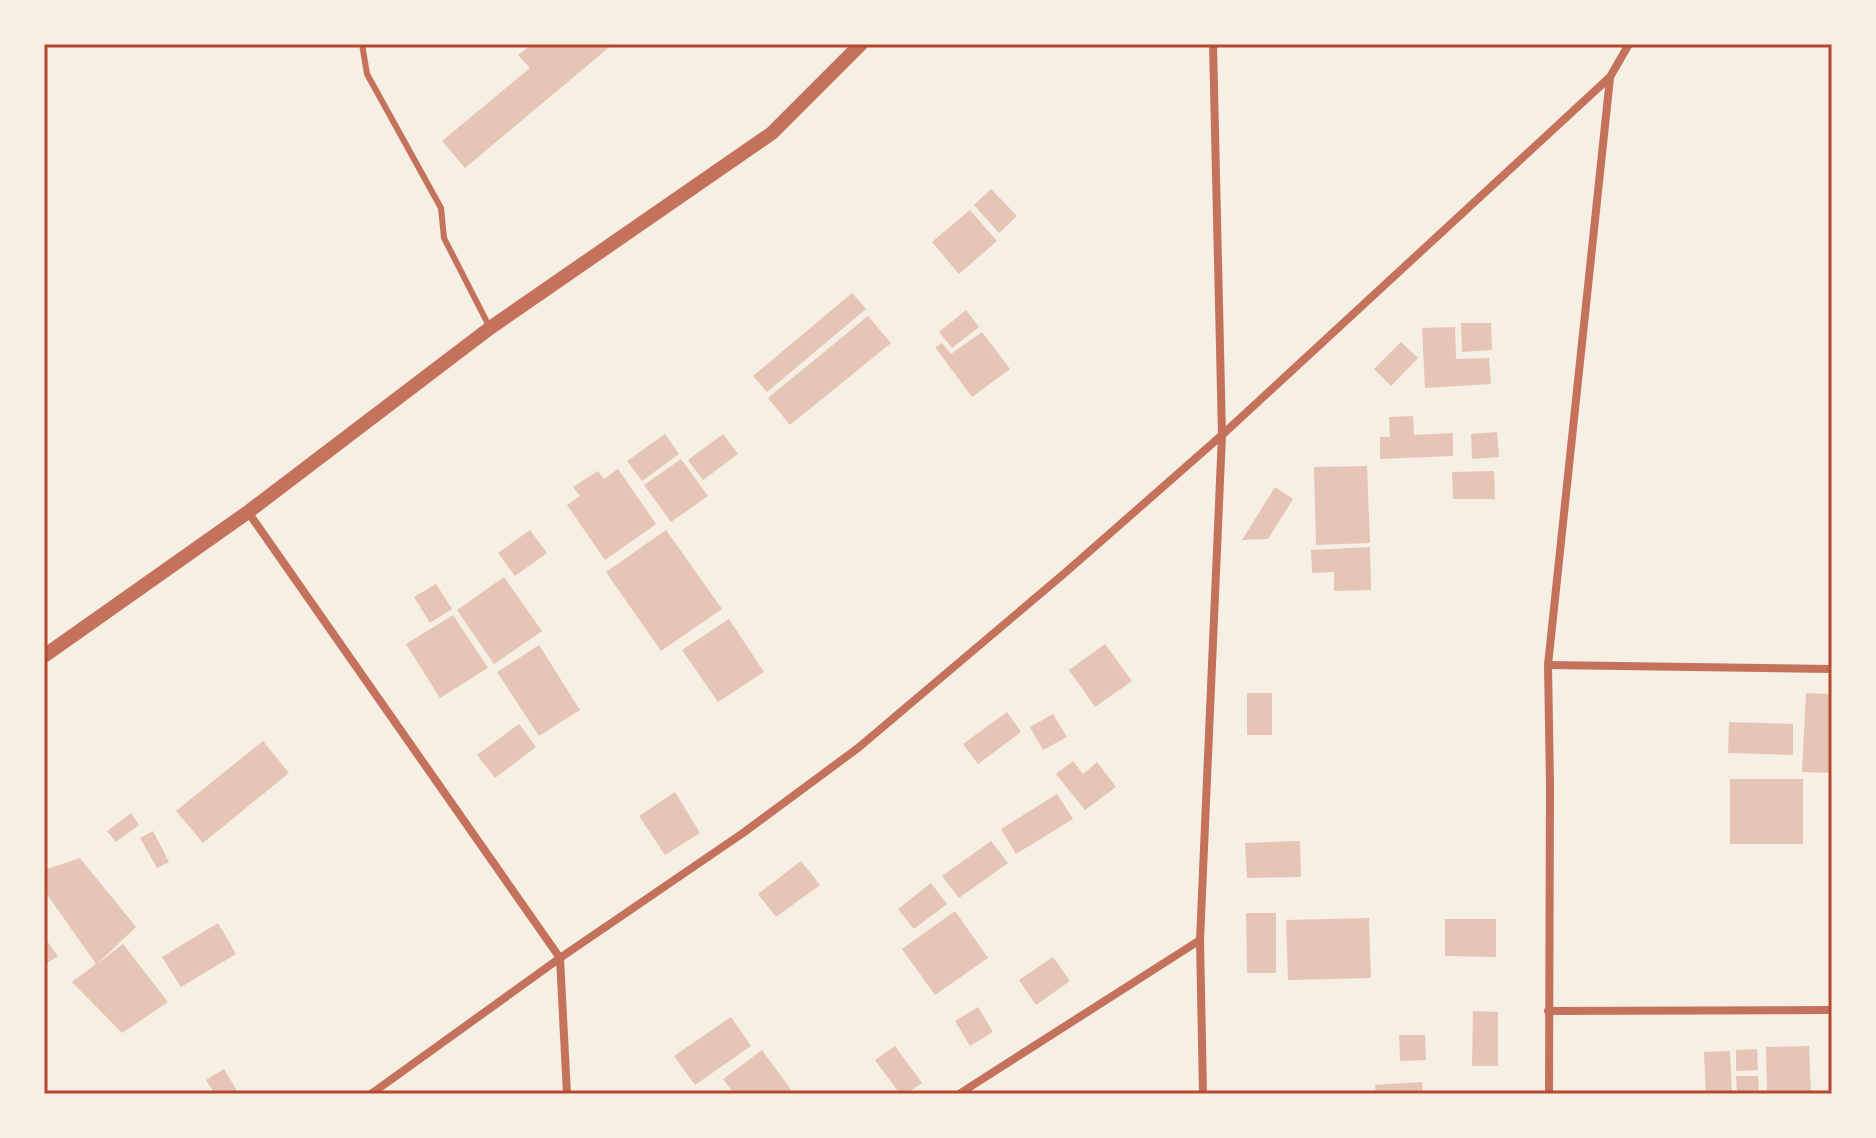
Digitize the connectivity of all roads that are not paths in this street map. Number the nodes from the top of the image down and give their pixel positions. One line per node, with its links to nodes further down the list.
1 (362, 44): 6 (lane)
2 (861, 44): 6 (street)
3 (1213, 44): 7 (street)
4 (1629, 44): 5 (street)
5 (1610, 77): 7 (street); 10 (street)
6 (490, 328): 8 (street)
7 (1222, 435): 12 (street); 13 (street)
8 (248, 512): 9 (street); 13 (street)
9 (44, 656)
10 (1548, 665): 11 (street); 15 (street)
11 (1832, 669)
12 (1200, 940): 18 (street); 19 (street)
13 (560, 958): 16 (street); 17 (street)
14 (1832, 1010): 15 (street)
15 (1548, 1011): 20 (street)
16 (371, 1094)
17 (567, 1094)
18 (959, 1094)
19 (1203, 1094)
20 (1549, 1094)

